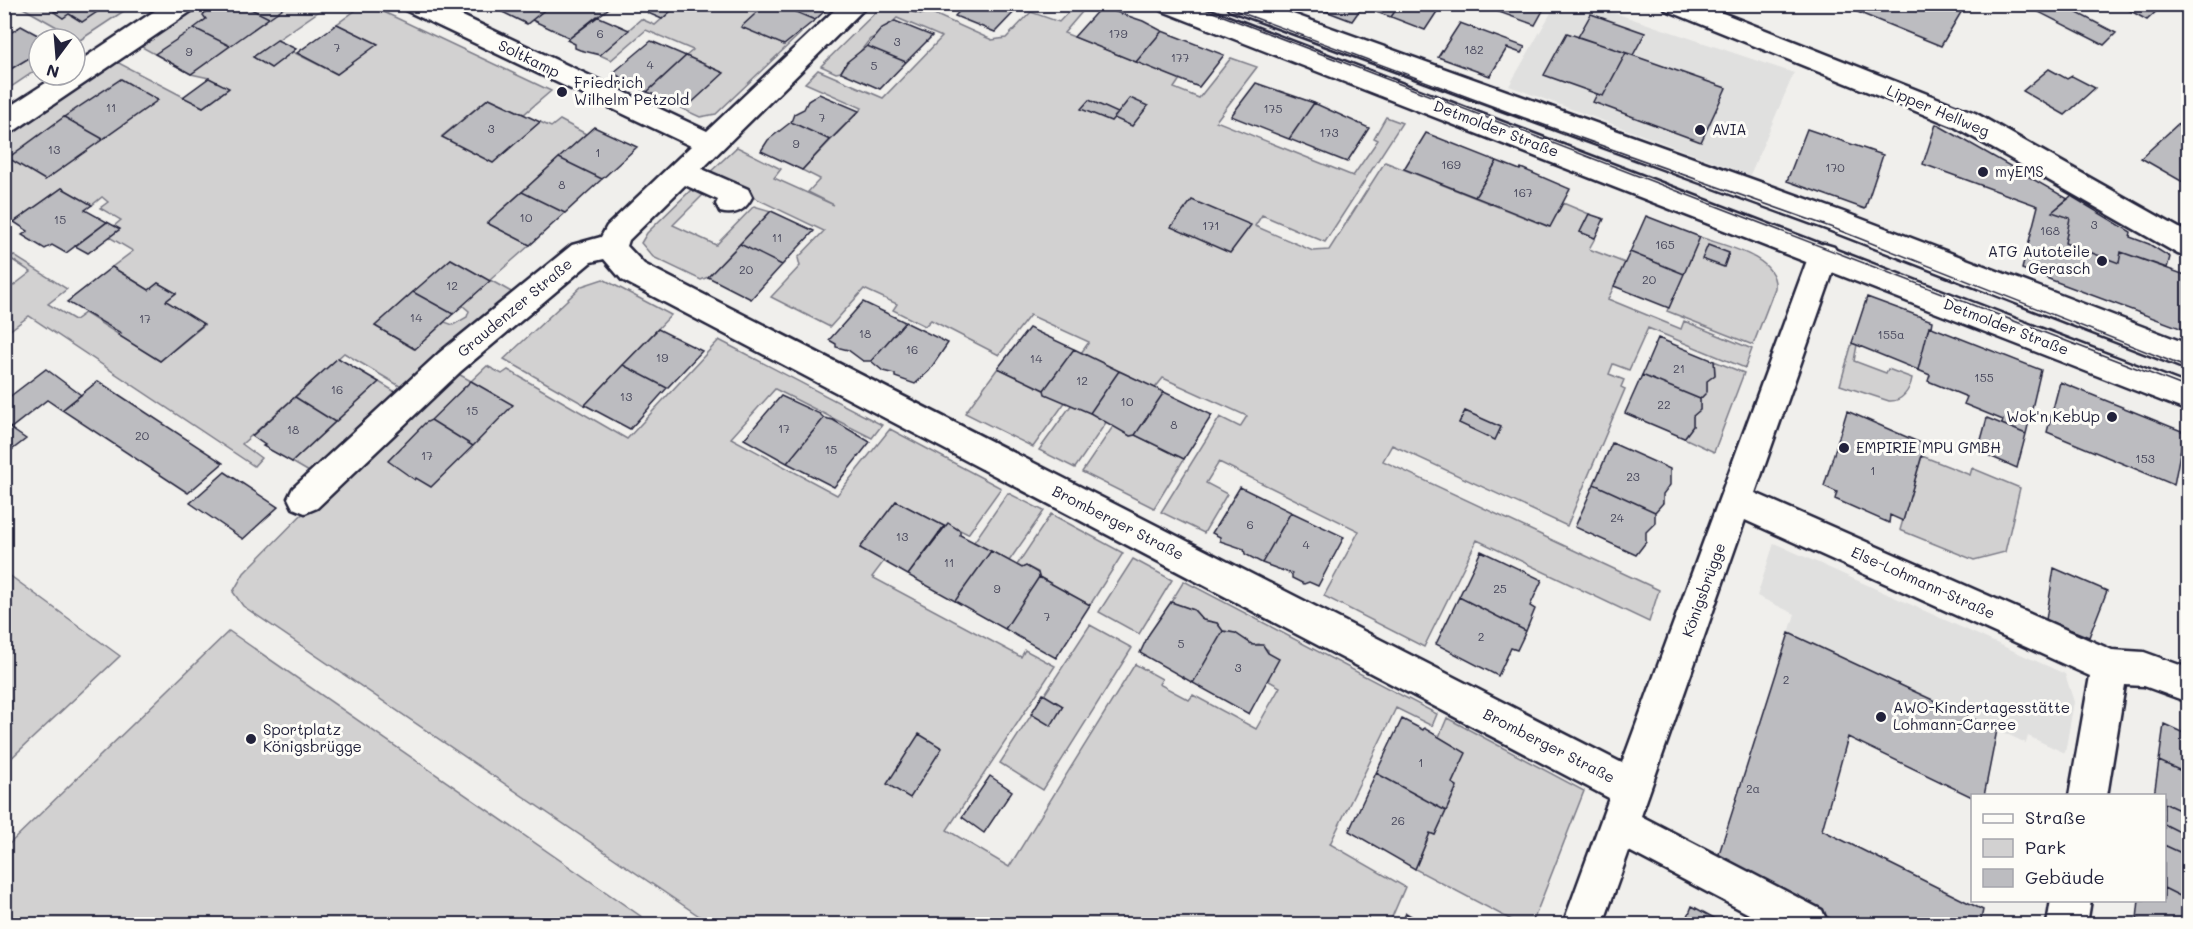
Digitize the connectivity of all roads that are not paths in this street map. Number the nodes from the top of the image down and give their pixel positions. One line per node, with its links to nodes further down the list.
1 (184, 4): 9 (street)
2 (414, 4): 10 (street, Soltkamp)
3 (857, 4): 10 (street)
4 (922, 4): 5 (street)
5 (928, 4)
6 (1169, 4): 16 (street, Detmolder Straße)
7 (1238, 4): 13 (street, Detmolder Straße)
8 (1675, 4): 15 (street, Lipper Hellweg)
9 (4, 124)
10 (709, 143): 11 (street)
11 (680, 171): 12 (street); 14 (street)
12 (730, 204)
13 (1836, 221): 16 (street); 17 (street, Detmolder Straße)
14 (612, 246): 19 (street, Graudenzer Straße); 24 (street, Bromberger Straße)
15 (2188, 246)
16 (1824, 255): 18 (street, Detmolder Straße); 20 (street, Königsbrügge)
17 (2188, 357)
18 (2188, 398)
19 (305, 498)
20 (1736, 500): 21 (street, Else-Lohmann-Straße); 24 (street, Königsbrügge)
21 (2110, 666): 22 (street, Else-Lohmann-Straße); 23 (street)
22 (2188, 684)
23 (2088, 794)
24 (1625, 807): 26 (street, Königsbrügge); 27 (street, Bromberger Straße)
25 (2070, 902): 28 (street)
26 (1584, 924)
27 (1808, 924)
28 (2067, 924)

